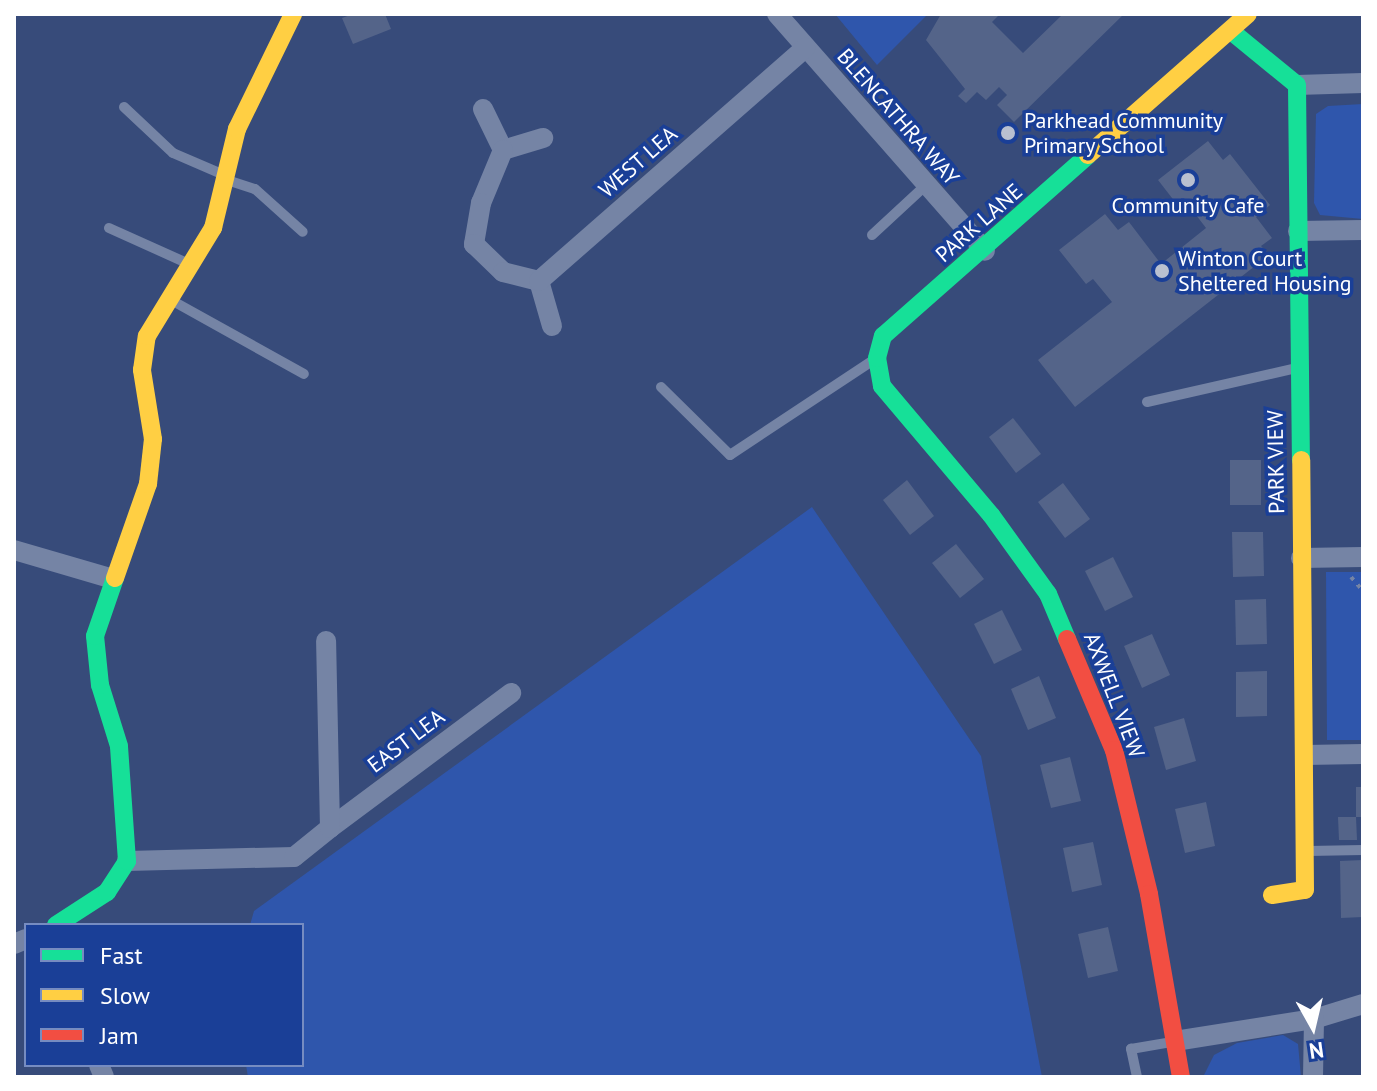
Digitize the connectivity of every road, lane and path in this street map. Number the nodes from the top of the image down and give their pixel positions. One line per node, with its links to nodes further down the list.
1 (293, 14): 12 (street)
2 (777, 14): 5 (street, BLENCATHRA WAY)
3 (1248, 14): 4 (street, PARK LANE)
4 (1231, 31): 7 (street); 19 (street, PARK LANE)
5 (805, 48): 13 (street, BLENCATHRA WAY); 21 (street, WEST LEA)
6 (1363, 83): 7 (street)
7 (1297, 85): 16 (street, PARK VIEW)
8 (124, 107): 12 (lane)
9 (483, 109): 11 (street)
10 (543, 138): 11 (street)
11 (503, 150): 21 (street)
12 (225, 178): 17 (lane); 20 (street)
13 (926, 185): 18 (lane); 19 (street, BLENCATHRA WAY)
14 (109, 228): 20 (lane)
15 (1363, 230): 16 (street)
16 (1298, 231): 25 (street, PARK VIEW)
17 (303, 232)
18 (872, 235)
19 (985, 251): 24 (street, PARK LANE)
20 (191, 265): 22 (street)
21 (539, 281): 23 (street)
22 (169, 300): 26 (lane); 32 (street)
23 (552, 326)
24 (877, 358): 27 (lane); 45 (street, AXWELL VIEW)
25 (1299, 368): 28 (lane); 31 (street, PARK VIEW)
26 (304, 374)
27 (661, 387)
28 (1147, 402)
29 (14, 550): 32 (street)
30 (1363, 557): 31 (street)
31 (1301, 558): 36 (street, PARK VIEW)
32 (113, 579): 40 (street)
33 (326, 641): 37 (street)
34 (511, 693): 37 (street, EAST LEA)
35 (1363, 754): 36 (street)
36 (1305, 755): 39 (street, PARK VIEW)
37 (330, 828): 40 (street, EAST LEA)
38 (1363, 850): 39 (lane)
39 (1306, 851): 41 (street, PARK VIEW)
40 (127, 861): 42 (street)
41 (1272, 895)
42 (59, 923)
43 (1363, 1004): 44 (street)
44 (1314, 1019): 45 (street); 48 (street)
45 (1175, 1041): 46 (lane); 47 (street, AXWELL VIEW)
46 (1137, 1077)
47 (1181, 1077)
48 (1313, 1077)

